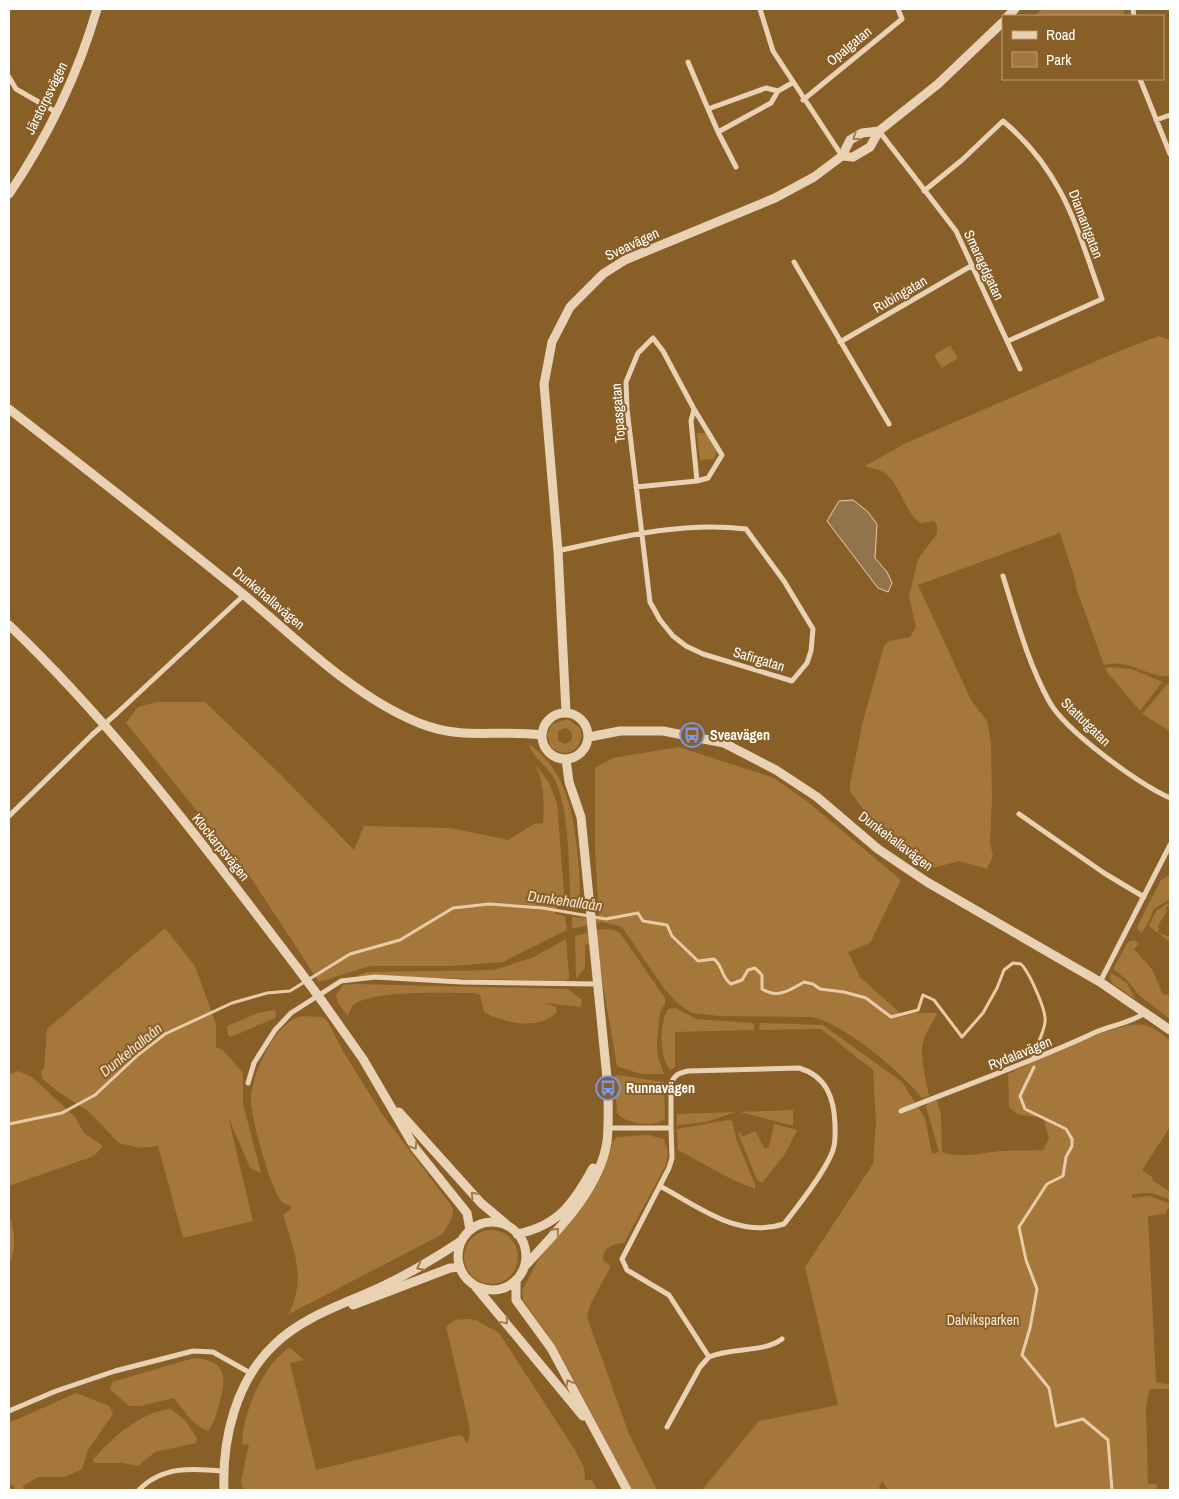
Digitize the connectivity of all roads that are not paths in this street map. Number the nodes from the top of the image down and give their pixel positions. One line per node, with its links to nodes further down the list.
1 (98, 9): 12 (street, Järstorpsvägen)
2 (760, 9): 8 (street)
3 (898, 9): 10 (street, Opalgatan)
4 (1002, 23): 15 (street, Sveavägen)
5 (688, 62): 11 (street)
6 (9, 77): 12 (street)
7 (1140, 80): 14 (street)
8 (792, 83): 9 (street); 10 (street)
9 (778, 91): 11 (street); 16 (street)
10 (803, 100): 18 (street)
11 (708, 109): 16 (street)
12 (56, 112): 21 (street, Järstorpsvägen)
13 (1170, 115): 14 (street)
14 (1156, 120): 17 (street)
15 (879, 131): 18 (street, Sveavägen); 18 (street, Sveavägen, one-way to 18); 20 (street, Smaragdgatan)
16 (718, 132): 19 (street)
17 (1170, 154)
18 (842, 156): 33 (street, Sveavägen)
19 (736, 167)
20 (924, 191): 23 (street, Smaragdgatan); 24 (street, Diamantgatan)
21 (9, 194)
22 (794, 262): 25 (street)
23 (971, 266): 24 (street, Smaragdgatan); 25 (street, Rubingatan)
24 (1008, 341): 26 (street, Smaragdgatan)
25 (840, 342): 29 (street)
26 (1020, 368)
27 (9, 409): 35 (street, Dunkehallavägen)
28 (694, 409): 30 (street); 30 (street, Topasgatan); 31 (street, Topasgatan)
29 (889, 424)
30 (697, 481): 31 (street)
31 (636, 487): 32 (street, Topasgatan)
32 (642, 532): 32 (street, Safirgatan); 33 (street, Safirgatan)
33 (558, 551): 37 (street, Sveavägen)
34 (1003, 576): 41 (street, Stattutgatan)
35 (244, 595): 38 (street, Dunkehallavägen); 43 (street, bridge)
36 (9, 625): 51 (street, Klockarpsvägen, bridge)
37 (566, 712): 38 (street); 39 (street)
38 (542, 735): 40 (street)
39 (589, 737): 40 (street); 46 (street, Dunkehallavägen)
40 (566, 759): 47 (street)
41 (1170, 798)
42 (1019, 814): 45 (street)
43 (9, 816)
44 (1170, 845): 45 (street)
45 (1144, 897): 46 (street)
46 (1100, 982): 48 (street, Dunkehallavägen)
47 (596, 984): 50 (street); 53 (street)
48 (1146, 1012): 49 (street, Dunkehallavägen); 52 (street, Rydalavägen)
49 (1170, 1030)
50 (248, 1083)
51 (390, 1103): 57 (street, one-way to 57); 58 (street, one-way to 51)
52 (901, 1111)
53 (608, 1128): 54 (street); 55 (street)
54 (671, 1128): 56 (street); 56 (street)
55 (606, 1144): 58 (street); 60 (street, one-way to 55)
56 (660, 1186): 66 (street)
57 (470, 1230): 58 (street); 59 (street)
58 (513, 1231): 60 (street)
59 (461, 1241): 61 (street); 64 (street, one-way to 64)
60 (524, 1267): 62 (street)
61 (460, 1268): 63 (street); 64 (street)
62 (516, 1280): 63 (street); 70 (street, one-way to 62)
63 (473, 1285): 70 (street, one-way to 70)
64 (317, 1316): 67 (street)
65 (782, 1339): 66 (street)
66 (709, 1357): 69 (street)
67 (252, 1374): 68 (street); 71 (street)
68 (9, 1411)
69 (667, 1427)
70 (602, 1440): 74 (street)
71 (223, 1471): 72 (street); 73 (street)
72 (139, 1490)
73 (224, 1490)
74 (627, 1490)

